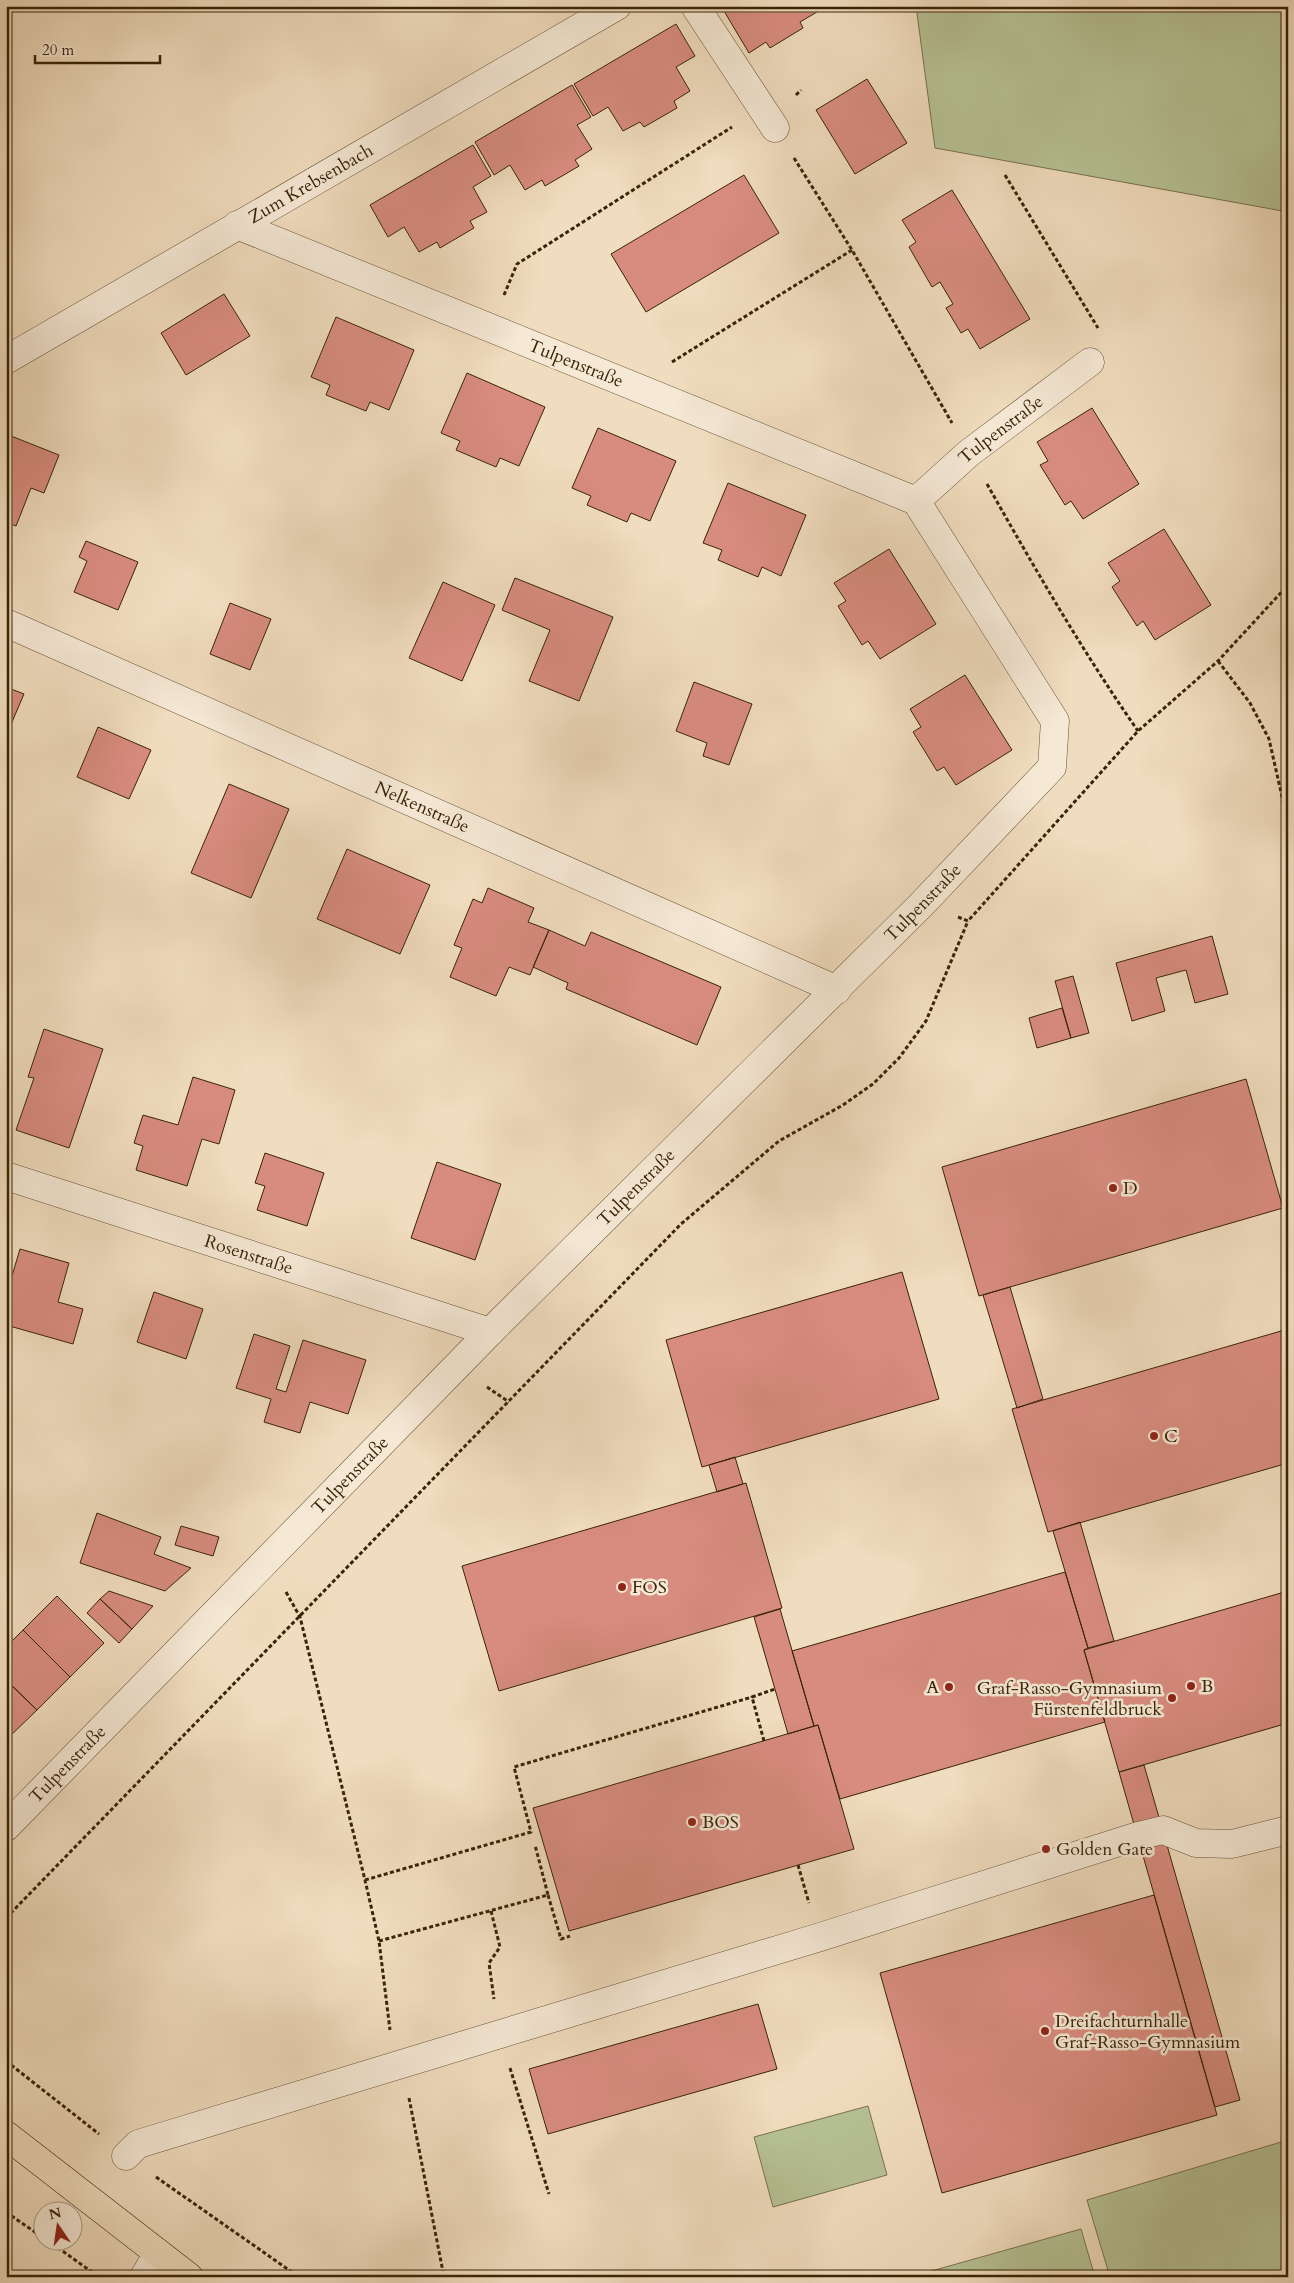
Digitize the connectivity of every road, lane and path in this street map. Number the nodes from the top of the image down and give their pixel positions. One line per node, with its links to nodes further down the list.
1 (616, 6): 5 (street, Zum Krebsenbach)
2 (695, 6): 3 (street)
3 (771, 122): 7 (path)
4 (1005, 174): 9 (path)
5 (237, 226): 7 (street, Tulpenstraße); 8 (street, Zum Krebsenbach)
6 (852, 250): 10 (path)
7 (490, 328): 10 (street, Tulpenstraße)
8 (6, 360)
9 (1090, 362): 11 (street, Tulpenstraße)
10 (633, 386): 11 (street, Tulpenstraße)
11 (916, 501): 16 (street, Tulpenstraße)
12 (1288, 585): 14 (path)
13 (6, 623): 18 (street, Nelkenstraße)
14 (1218, 661): 15 (path); 17 (path)
15 (1288, 823)
16 (922, 904): 17 (path); 18 (street, Tulpenstraße)
17 (968, 921): 22 (path)
18 (837, 990): 20 (street, Tulpenstraße)
19 (6, 1176): 20 (street, Rosenstraße)
20 (490, 1332): 21 (street, Tulpenstraße)
21 (268, 1559): 22 (path); 26 (street, Tulpenstraße)
22 (300, 1617): 29 (path); 32 (path)
23 (775, 1689): 24 (path)
24 (752, 1697): 25 (path); 29 (path)
25 (764, 1741)
26 (6, 1827)
27 (1288, 1830): 35 (street)
28 (535, 1845): 30 (path)
29 (366, 1880): 34 (path)
30 (548, 1895): 31 (path); 33 (path)
31 (490, 1911): 34 (path); 35 (path)
32 (6, 1918)
33 (570, 1936)
34 (379, 1941): 36 (path)
35 (500, 2034): 36 (street); 39 (path)
36 (399, 2064): 38 (street); 47 (path)
37 (6, 2135): 43 (main road)
38 (126, 2156)
39 (549, 2194)
40 (6, 2212): 41 (path)
41 (32, 2230)
42 (61, 2250): 44 (path)
43 (158, 2253): 45 (street); 46 (main road)
44 (99, 2277)
45 (144, 2277)
46 (190, 2277)
47 (444, 2277)

